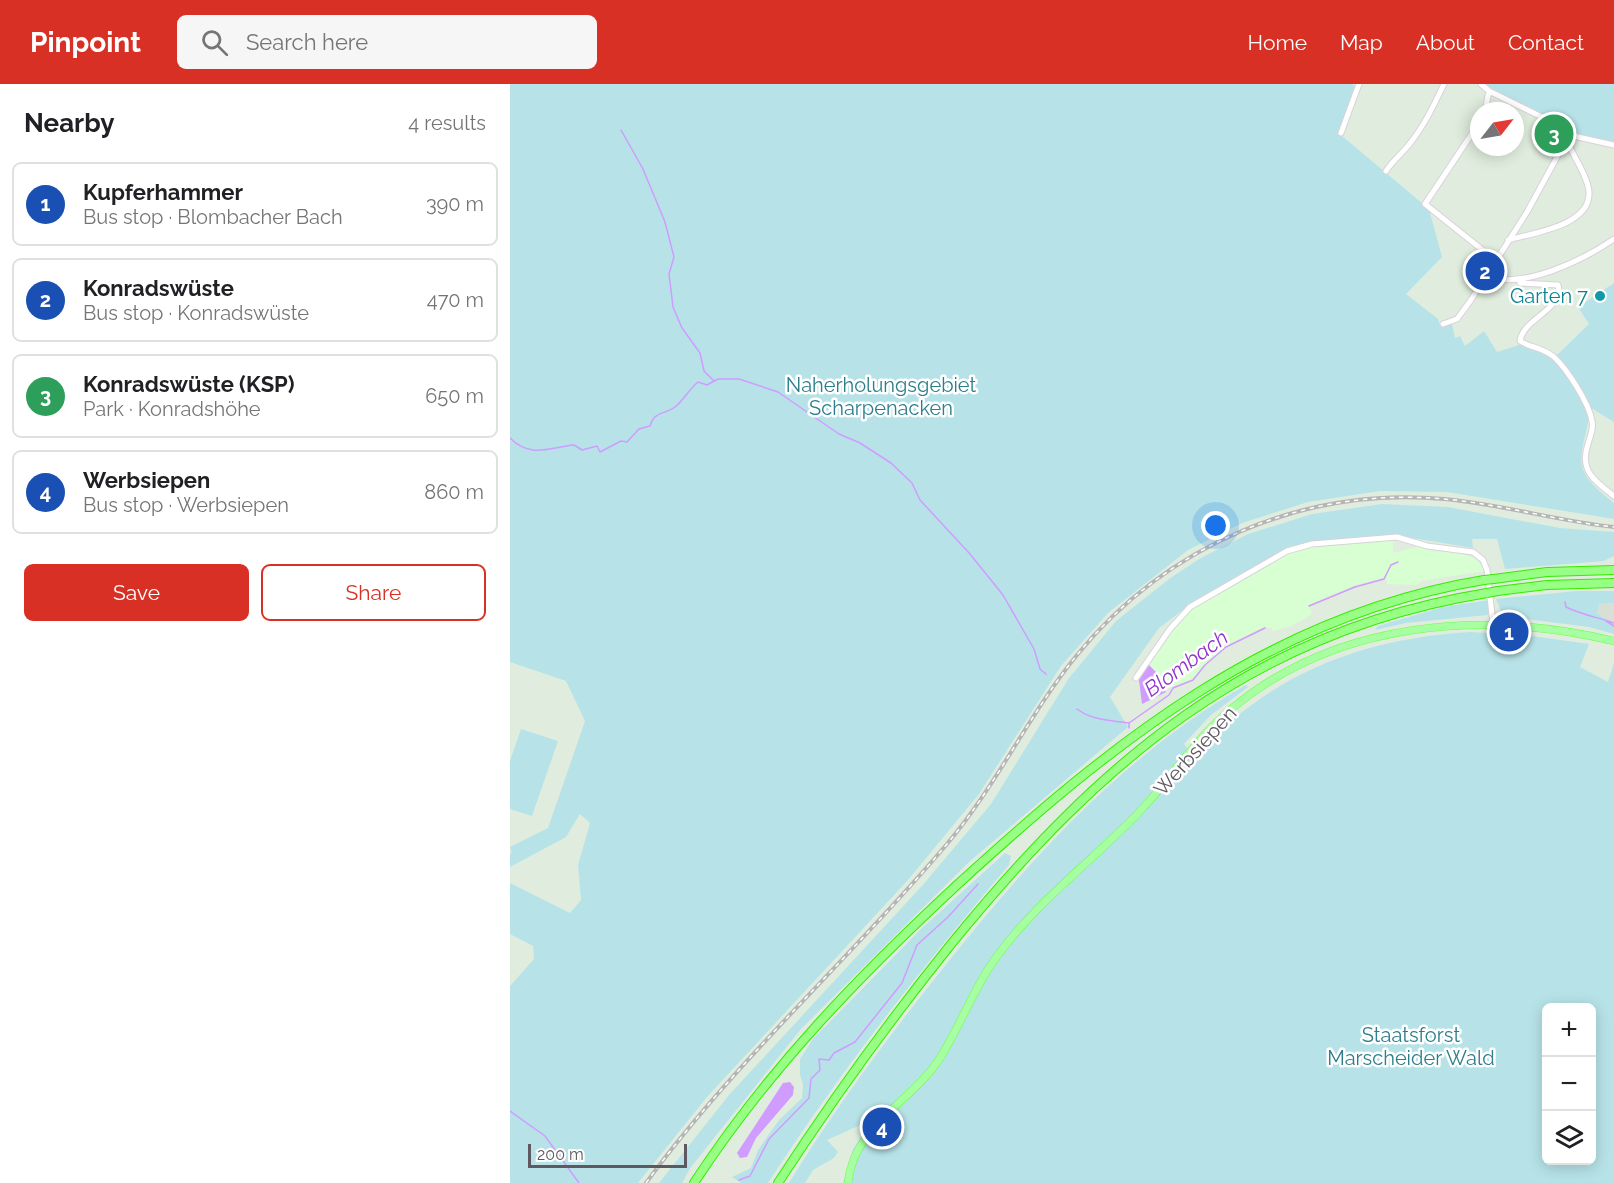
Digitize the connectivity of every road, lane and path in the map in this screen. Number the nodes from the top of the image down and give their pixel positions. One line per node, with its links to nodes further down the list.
1 (1359, 84): 6 (street)
2 (1444, 84): 10 (street)
3 (1480, 84): 4 (street)
4 (1489, 91): 5 (street); 7 (street)
5 (1487, 102)
6 (1341, 134)
7 (1569, 135): 9 (street); 12 (street); 12 (street)
8 (1470, 136): 13 (street)
9 (1614, 145)
10 (1386, 171)
11 (1614, 239): 15 (street)
12 (1508, 240): 13 (street)
13 (1495, 260): 14 (street)
14 (1486, 276): 15 (street); 16 (street)
15 (1519, 279): 17 (street)
16 (1443, 324)
17 (1614, 496)
18 (1614, 570): 23 (highway, bridge)
19 (1614, 583): 24 (highway, bridge)
20 (1493, 624): 21 (main road, Werbsiepen); 22 (street); 25 (main road, Werbsiepen)
21 (1614, 641)
22 (1136, 678)
23 (694, 1183)
24 (778, 1183)
25 (848, 1183)

